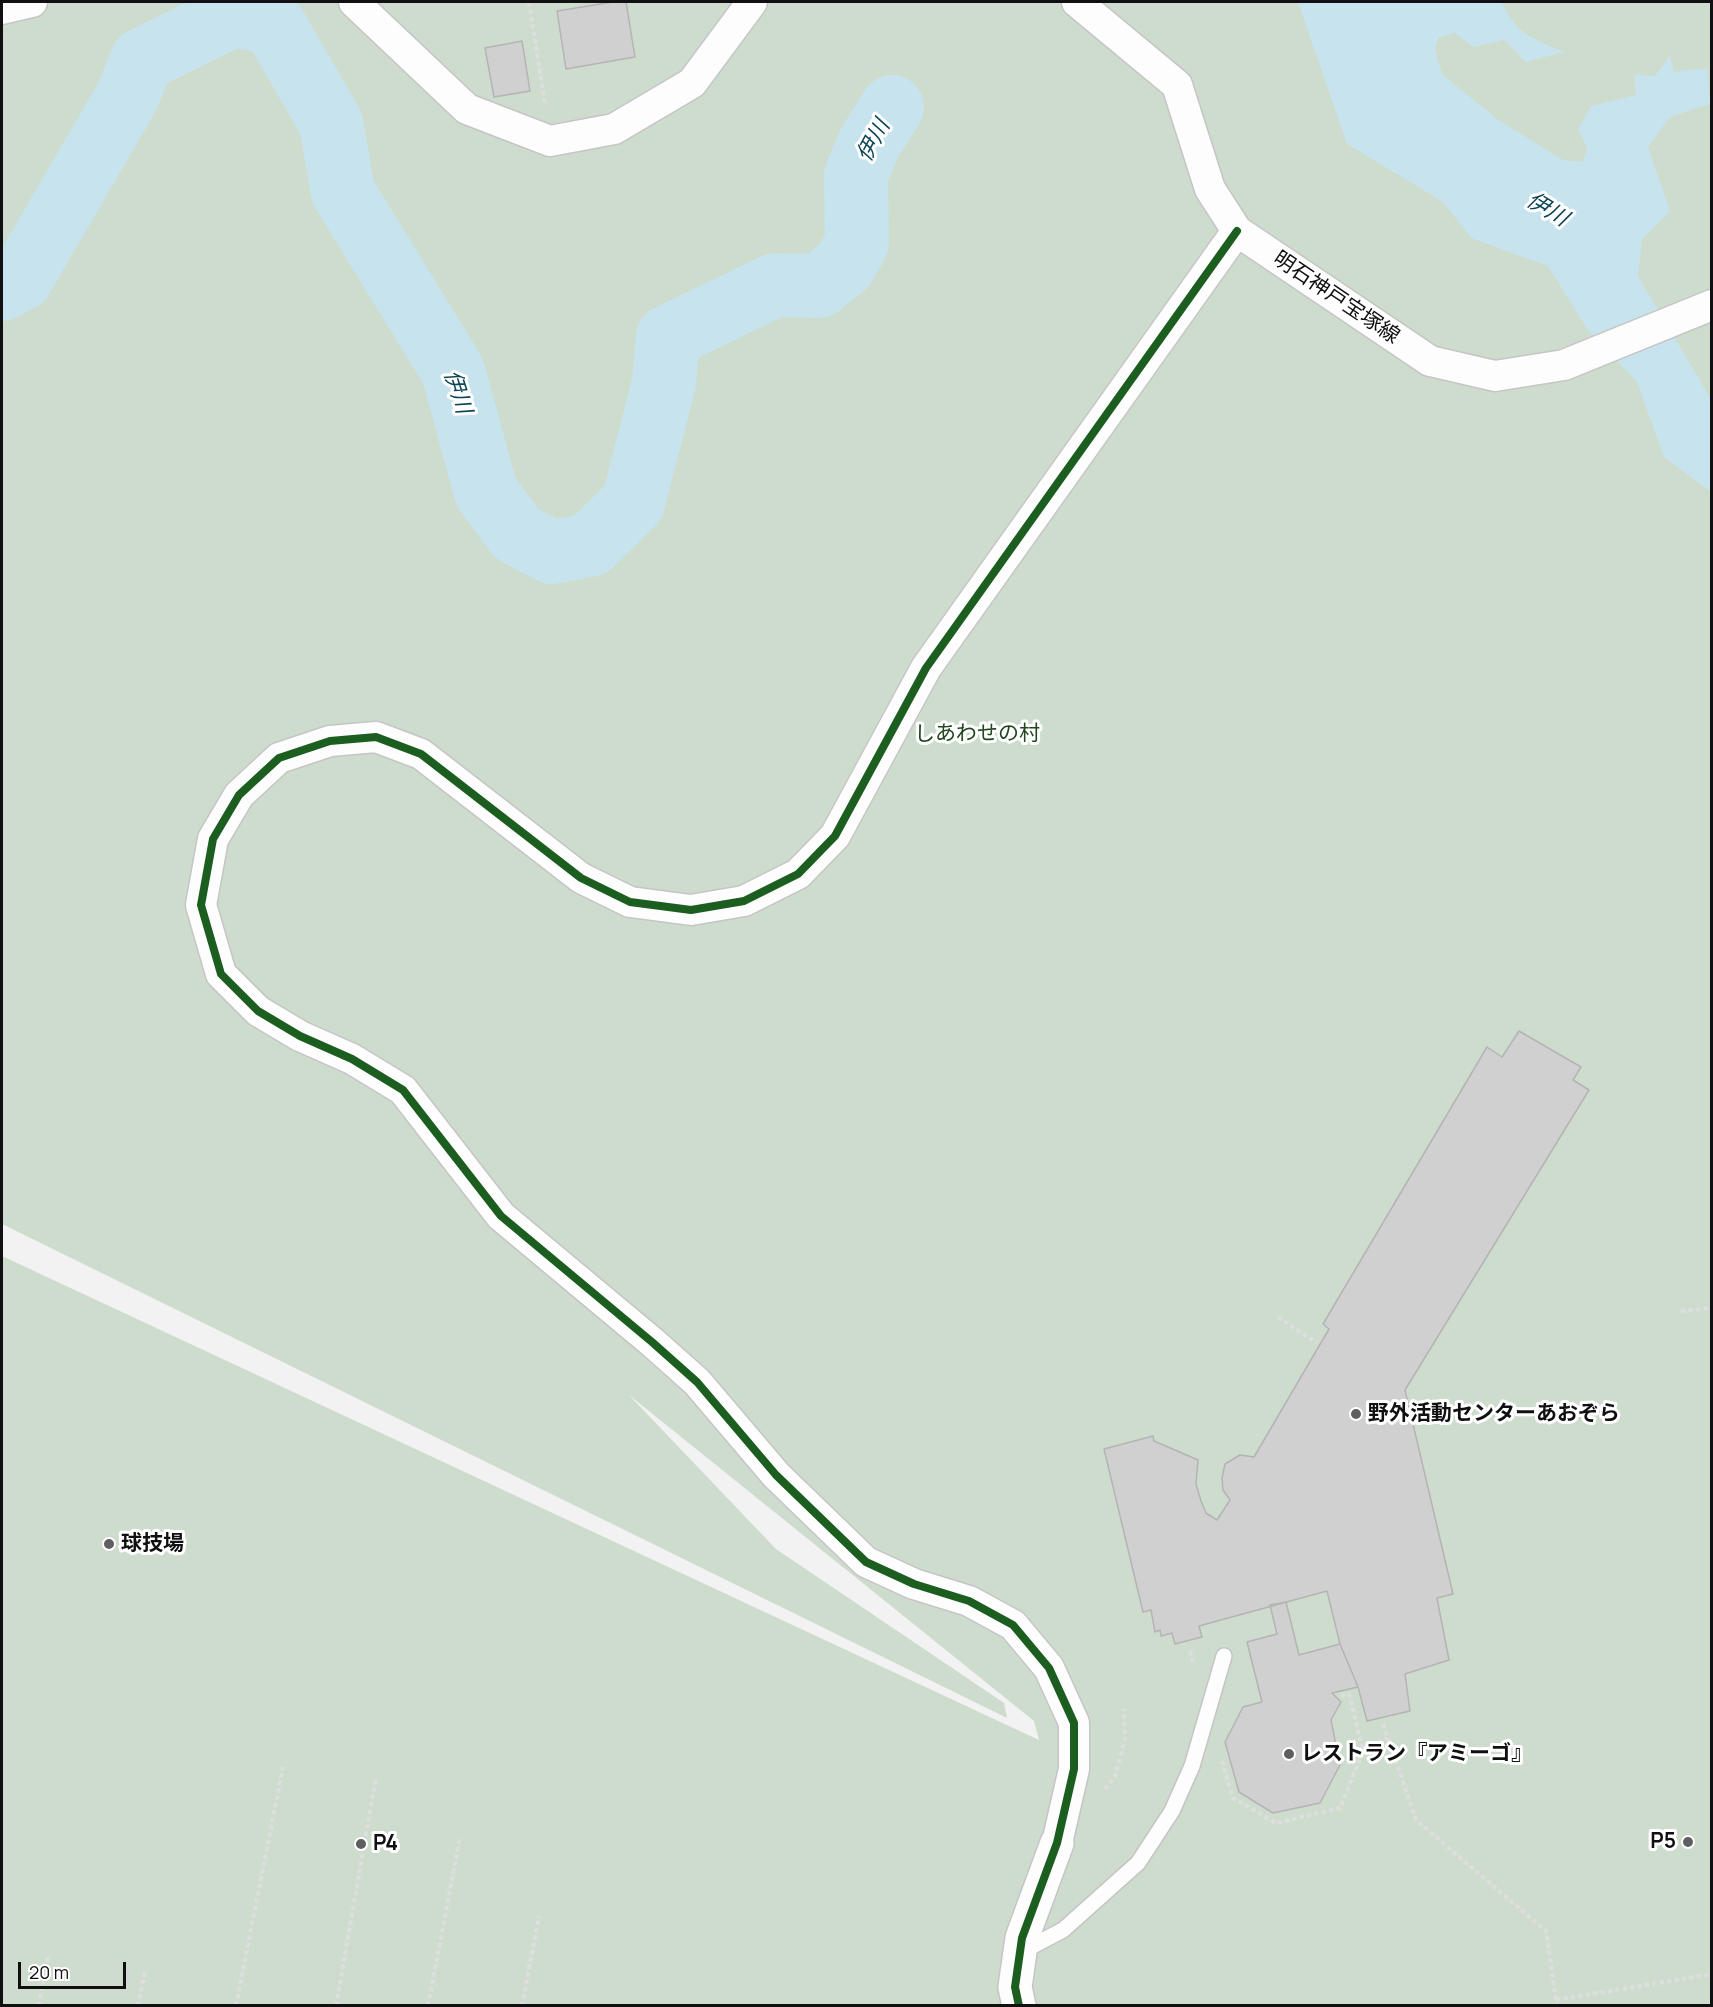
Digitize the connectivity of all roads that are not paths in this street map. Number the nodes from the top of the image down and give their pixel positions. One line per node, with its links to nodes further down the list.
1 (32, 2): 5 (street)
2 (354, 2): 3 (street)
3 (752, 2)
4 (1077, 2): 6 (street, 明石神戸宝塚線)
5 (2, 9)
6 (1237, 231): 7 (street, 明石神戸宝塚線); 9 (street)
7 (1710, 306)
8 (1224, 1656): 10 (lane)
9 (1057, 1843): 10 (street)
10 (1019, 1953): 11 (street)
11 (1019, 2006)

